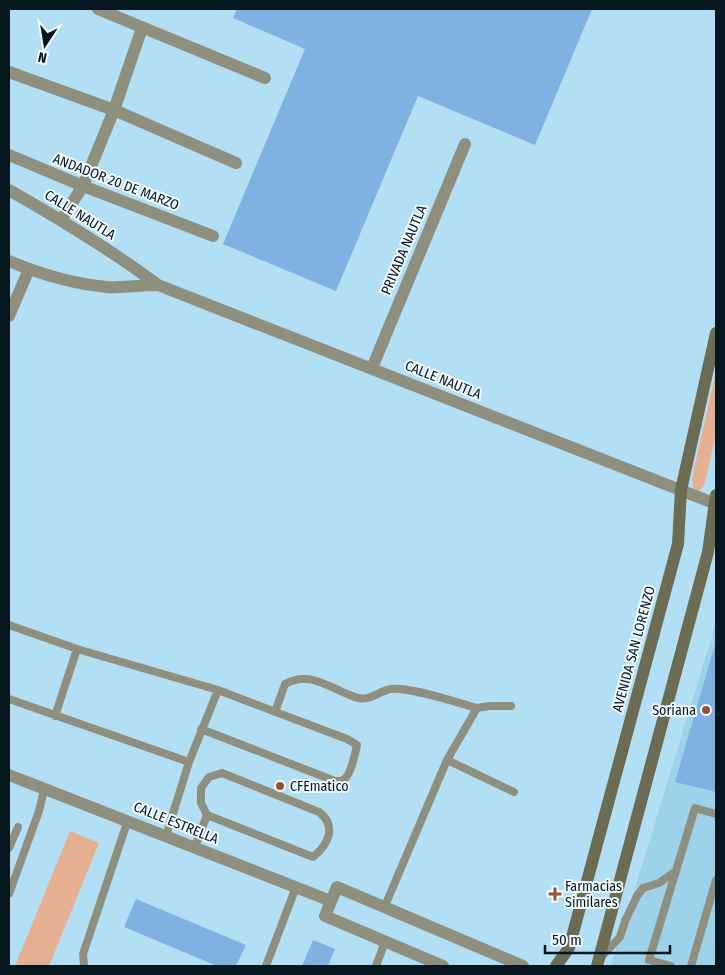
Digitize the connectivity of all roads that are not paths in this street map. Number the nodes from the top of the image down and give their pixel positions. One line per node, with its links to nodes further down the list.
1 (98, 9): 2 (street)
2 (142, 28): 4 (street); 5 (street)
3 (9, 72): 5 (street)
4 (265, 78)
5 (114, 110): 8 (street); 9 (street)
6 (465, 144): 18 (street, PRIVADA NAUTLA)
7 (9, 155): 9 (street, ANDADOR 20 DE MARZO)
8 (236, 163)
9 (83, 186): 11 (street); 12 (street, ANDADOR 20 DE MARZO)
10 (9, 190): 11 (street, CALLE NAUTLA)
11 (61, 220): 15 (street, CALLE NAUTLA)
12 (214, 236)
13 (9, 261): 14 (street, CALLE NAUTLA)
14 (29, 269): 15 (street, CALLE NAUTLA); 16 (street)
15 (158, 285): 18 (street, CALLE NAUTLA)
16 (9, 316)
17 (716, 333): 19 (main road, AVENIDA SAN LORENZO)
18 (372, 368): 19 (street, CALLE NAUTLA)
19 (681, 490): 20 (street, CALLE NAUTLA); 55 (main road, AVENIDA SAN LORENZO)
20 (716, 501): 49 (main road)
21 (9, 624): 22 (lane)
22 (77, 649): 23 (lane); 28 (lane)
23 (218, 690): 27 (lane); 29 (lane)
24 (9, 699): 28 (lane)
25 (511, 706): 26 (lane)
26 (477, 708): 27 (lane); 30 (lane)
27 (275, 712): 29 (lane)
28 (56, 716): 31 (lane)
29 (201, 729): 31 (lane)
30 (447, 760): 34 (lane); 47 (lane)
31 (189, 762): 39 (lane)
32 (9, 775): 33 (street, CALLE ESTRELLA)
33 (44, 790): 37 (street, CALLE ESTRELLA); 45 (lane)
34 (514, 792)
35 (716, 814): 42 (lane)
36 (207, 815): 36 (lane); 40 (lane)
37 (128, 820): 39 (street, CALLE ESTRELLA); 50 (lane)
38 (18, 827): 41 (lane)
39 (166, 836): 40 (street, CALLE ESTRELLA)
40 (195, 847): 44 (street, CALLE ESTRELLA)
41 (9, 848)
42 (676, 871): 49 (lane); 56 (lane)
43 (716, 882): 57 (lane)
44 (296, 887): 46 (street, CALLE ESTRELLA); 51 (lane)
45 (9, 894)
46 (331, 901): 47 (street); 48 (street)
47 (384, 908): 54 (street)
48 (385, 942): 52 (lane); 53 (street)
49 (598, 963)
50 (84, 966)
51 (266, 966)
52 (376, 966)
53 (442, 966)
54 (523, 966)
55 (556, 966)
56 (666, 966)
57 (691, 966)

